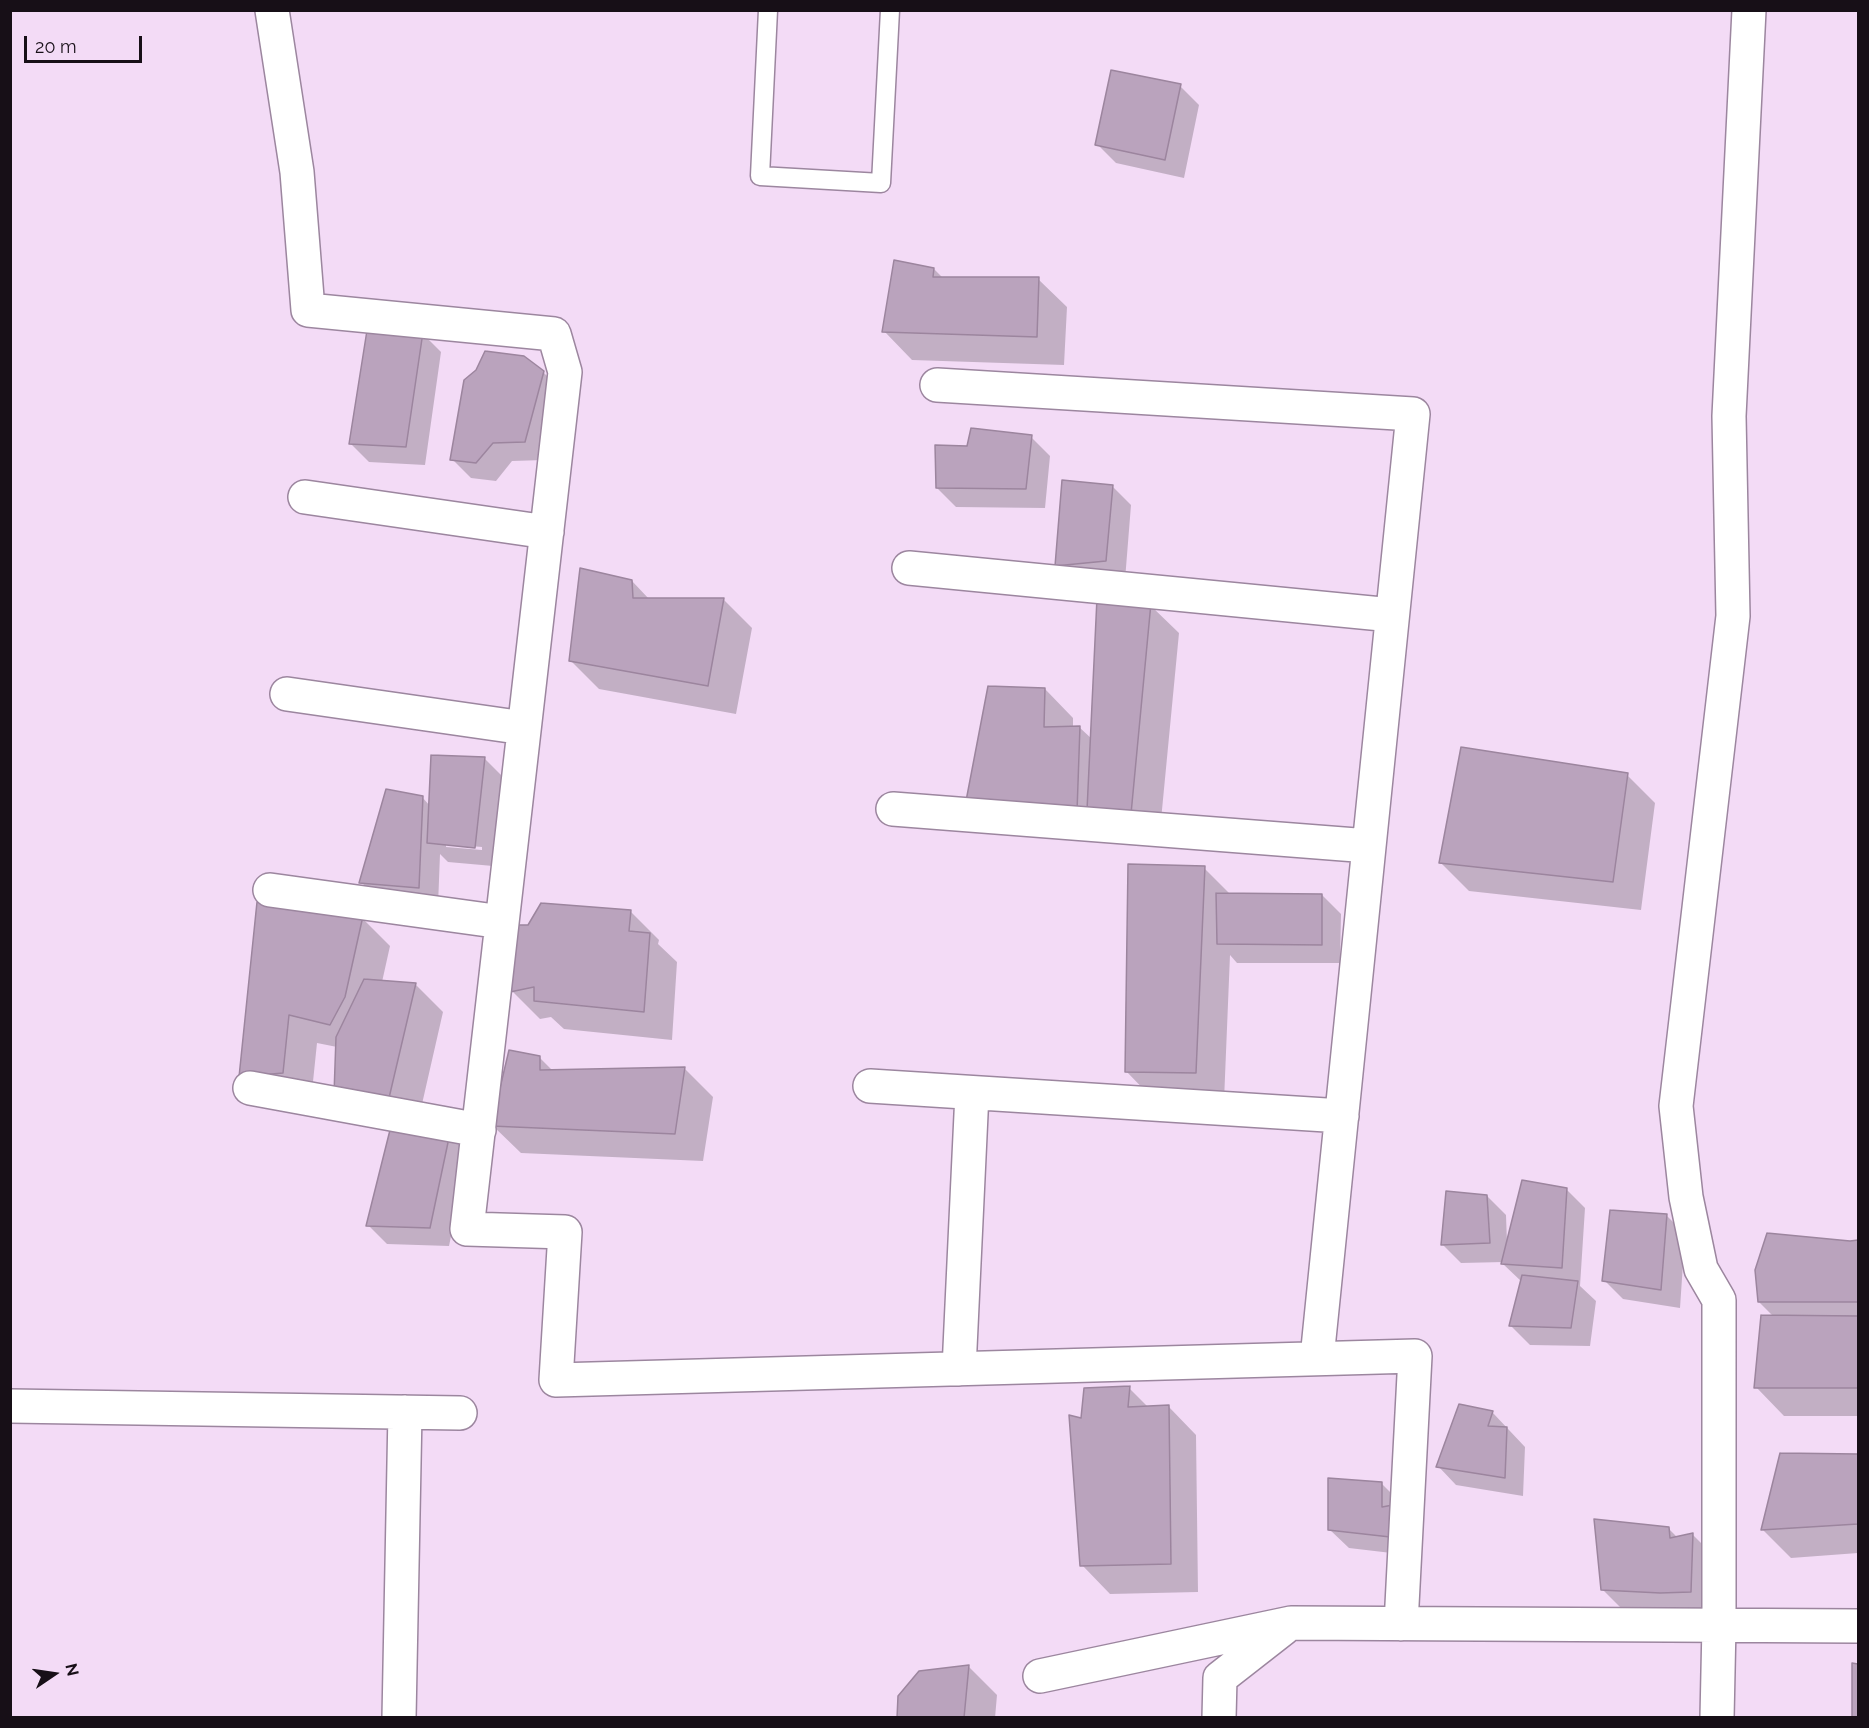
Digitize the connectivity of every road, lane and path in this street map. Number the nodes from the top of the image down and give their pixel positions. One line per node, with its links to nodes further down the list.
1 (272, 10): 7 (street)
2 (768, 10): 3 (lane)
3 (890, 10)
4 (1749, 10): 28 (street)
5 (937, 385): 9 (street)
6 (305, 497): 7 (street)
7 (547, 532): 11 (street)
8 (909, 568): 9 (street)
9 (1392, 615): 13 (street)
10 (287, 694): 11 (street)
11 (524, 728): 15 (street)
12 (893, 809): 13 (street)
13 (1369, 846): 19 (street)
14 (270, 890): 15 (street)
15 (502, 922): 20 (street)
16 (870, 1086): 18 (street)
17 (250, 1088): 20 (street)
18 (972, 1093): 19 (street); 22 (street)
19 (1341, 1116): 21 (street)
20 (479, 1130): 22 (street)
21 (1317, 1358): 22 (street); 27 (street)
22 (959, 1369)
23 (10, 1406): 24 (street)
24 (405, 1412): 25 (street); 31 (street)
25 (460, 1413)
26 (1291, 1623): 27 (street); 30 (street); 32 (street)
27 (1401, 1624): 28 (street)
28 (1719, 1625): 29 (street); 33 (street)
29 (1858, 1626)
30 (1040, 1676)
31 (399, 1718)
32 (1219, 1718)
33 (1717, 1718)

